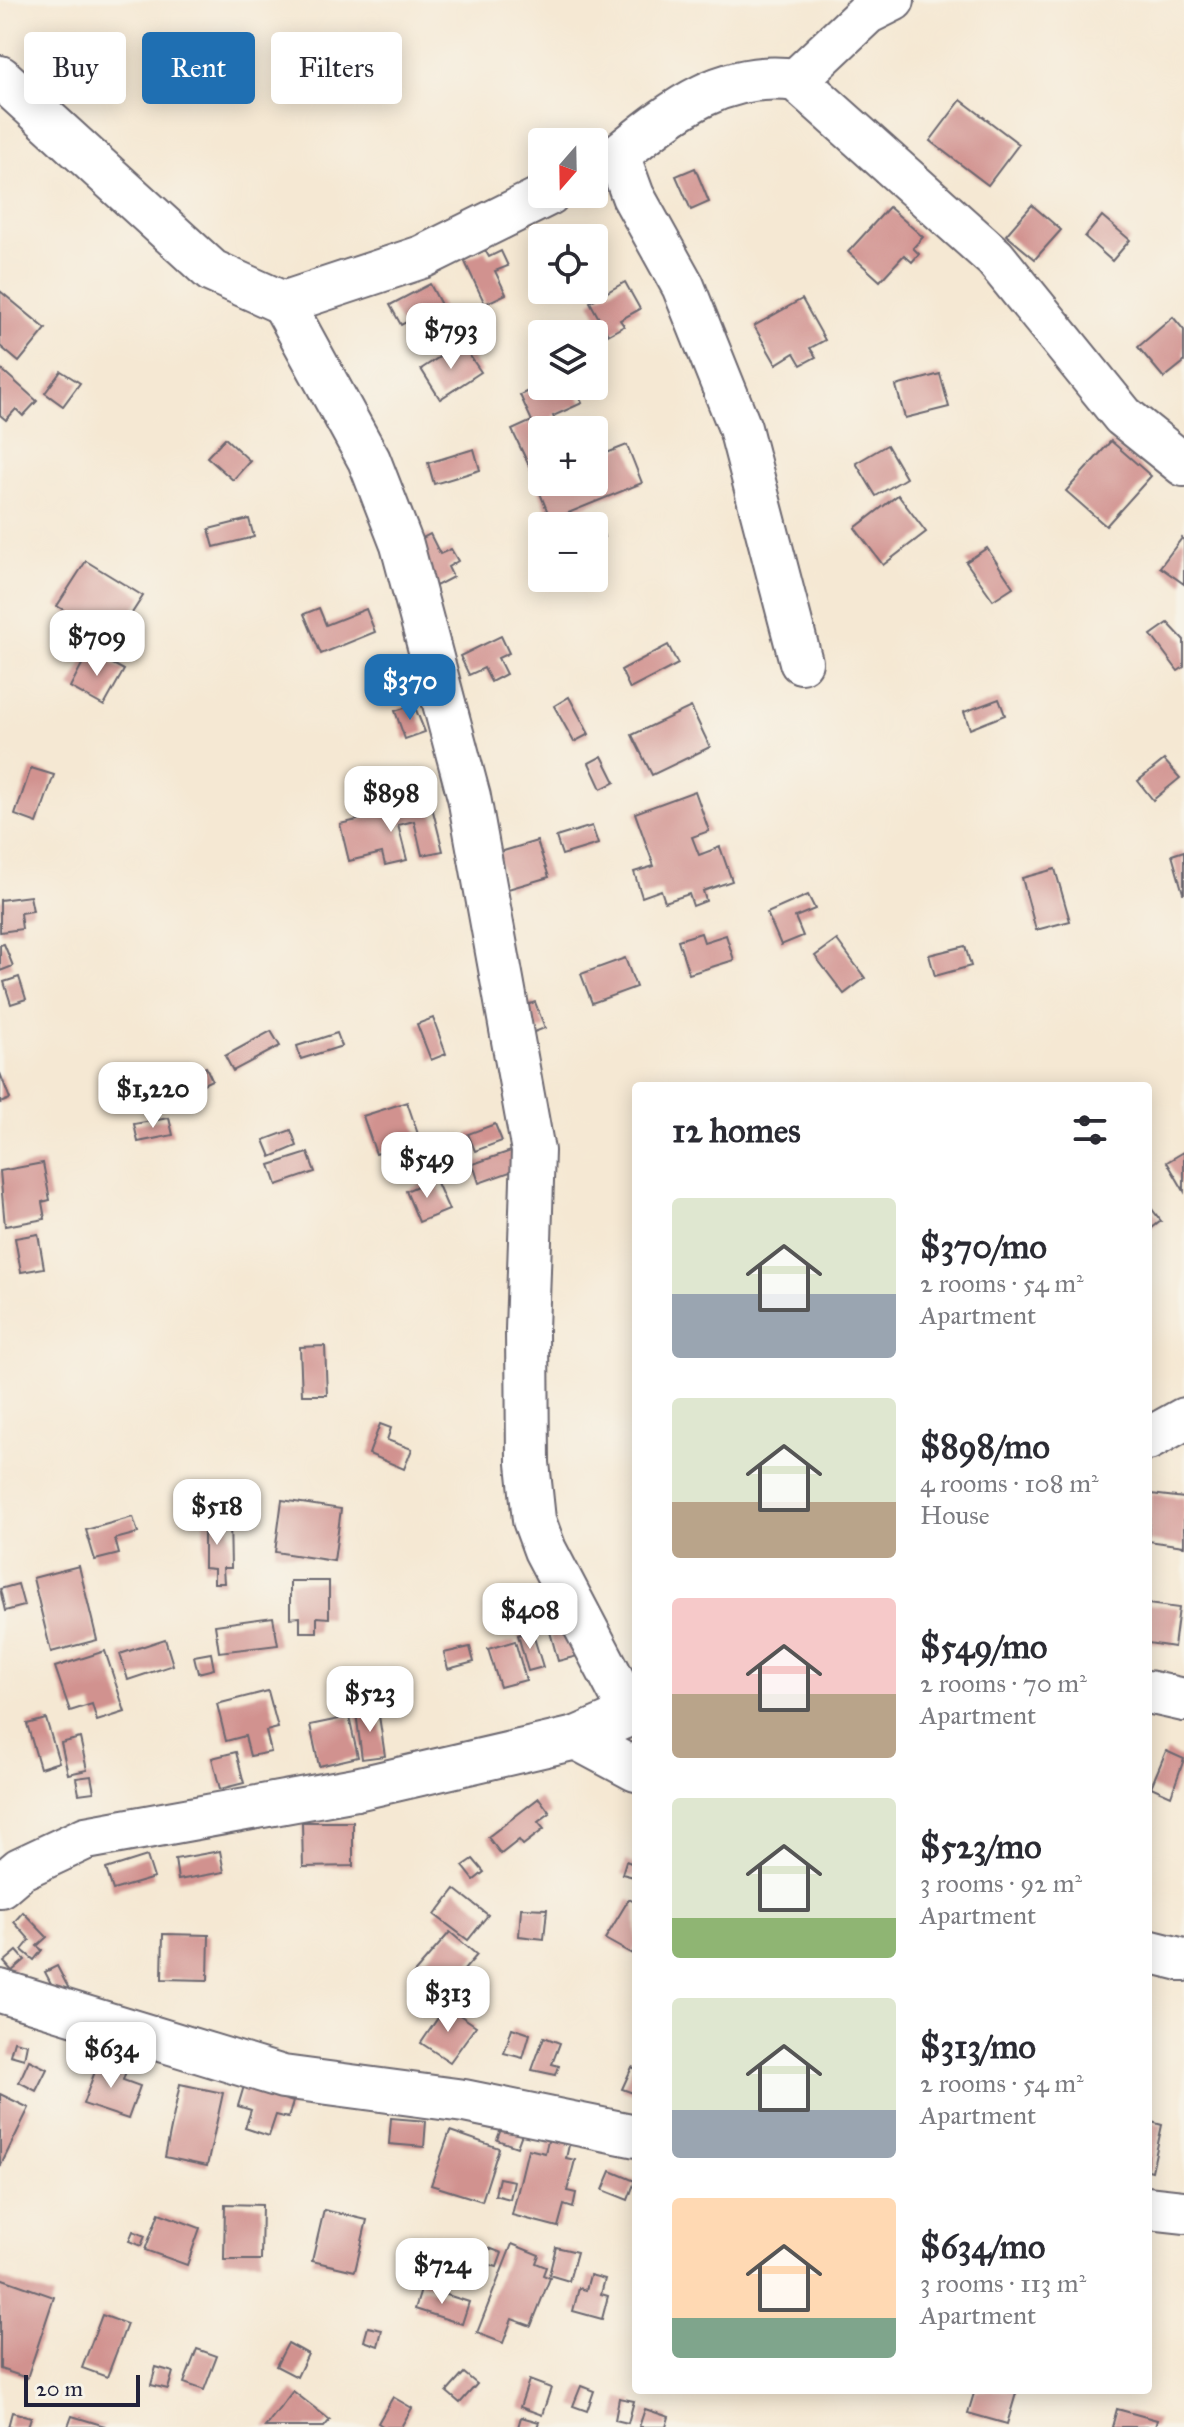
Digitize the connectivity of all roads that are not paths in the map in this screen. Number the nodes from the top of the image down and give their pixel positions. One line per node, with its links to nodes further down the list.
1 (893, 0): 3 (street)
2 (0, 77): 7 (street)
3 (796, 80): 4 (street); 8 (street)
4 (608, 162)
5 (608, 165): 9 (street)
6 (528, 204): 7 (street)
7 (283, 303): 12 (street)
8 (1184, 465)
9 (801, 662)
10 (1152, 1693): 11 (street)
11 (1184, 1700)
12 (632, 1709)
13 (632, 1714): 14 (street)
14 (576, 1738): 15 (street); 16 (street)
15 (632, 1768)
16 (0, 1886)
17 (1152, 1952): 18 (street)
18 (1184, 1960)
19 (0, 1991): 20 (street)
20 (632, 2135)
21 (1152, 2208): 22 (street)
22 (1184, 2212)

